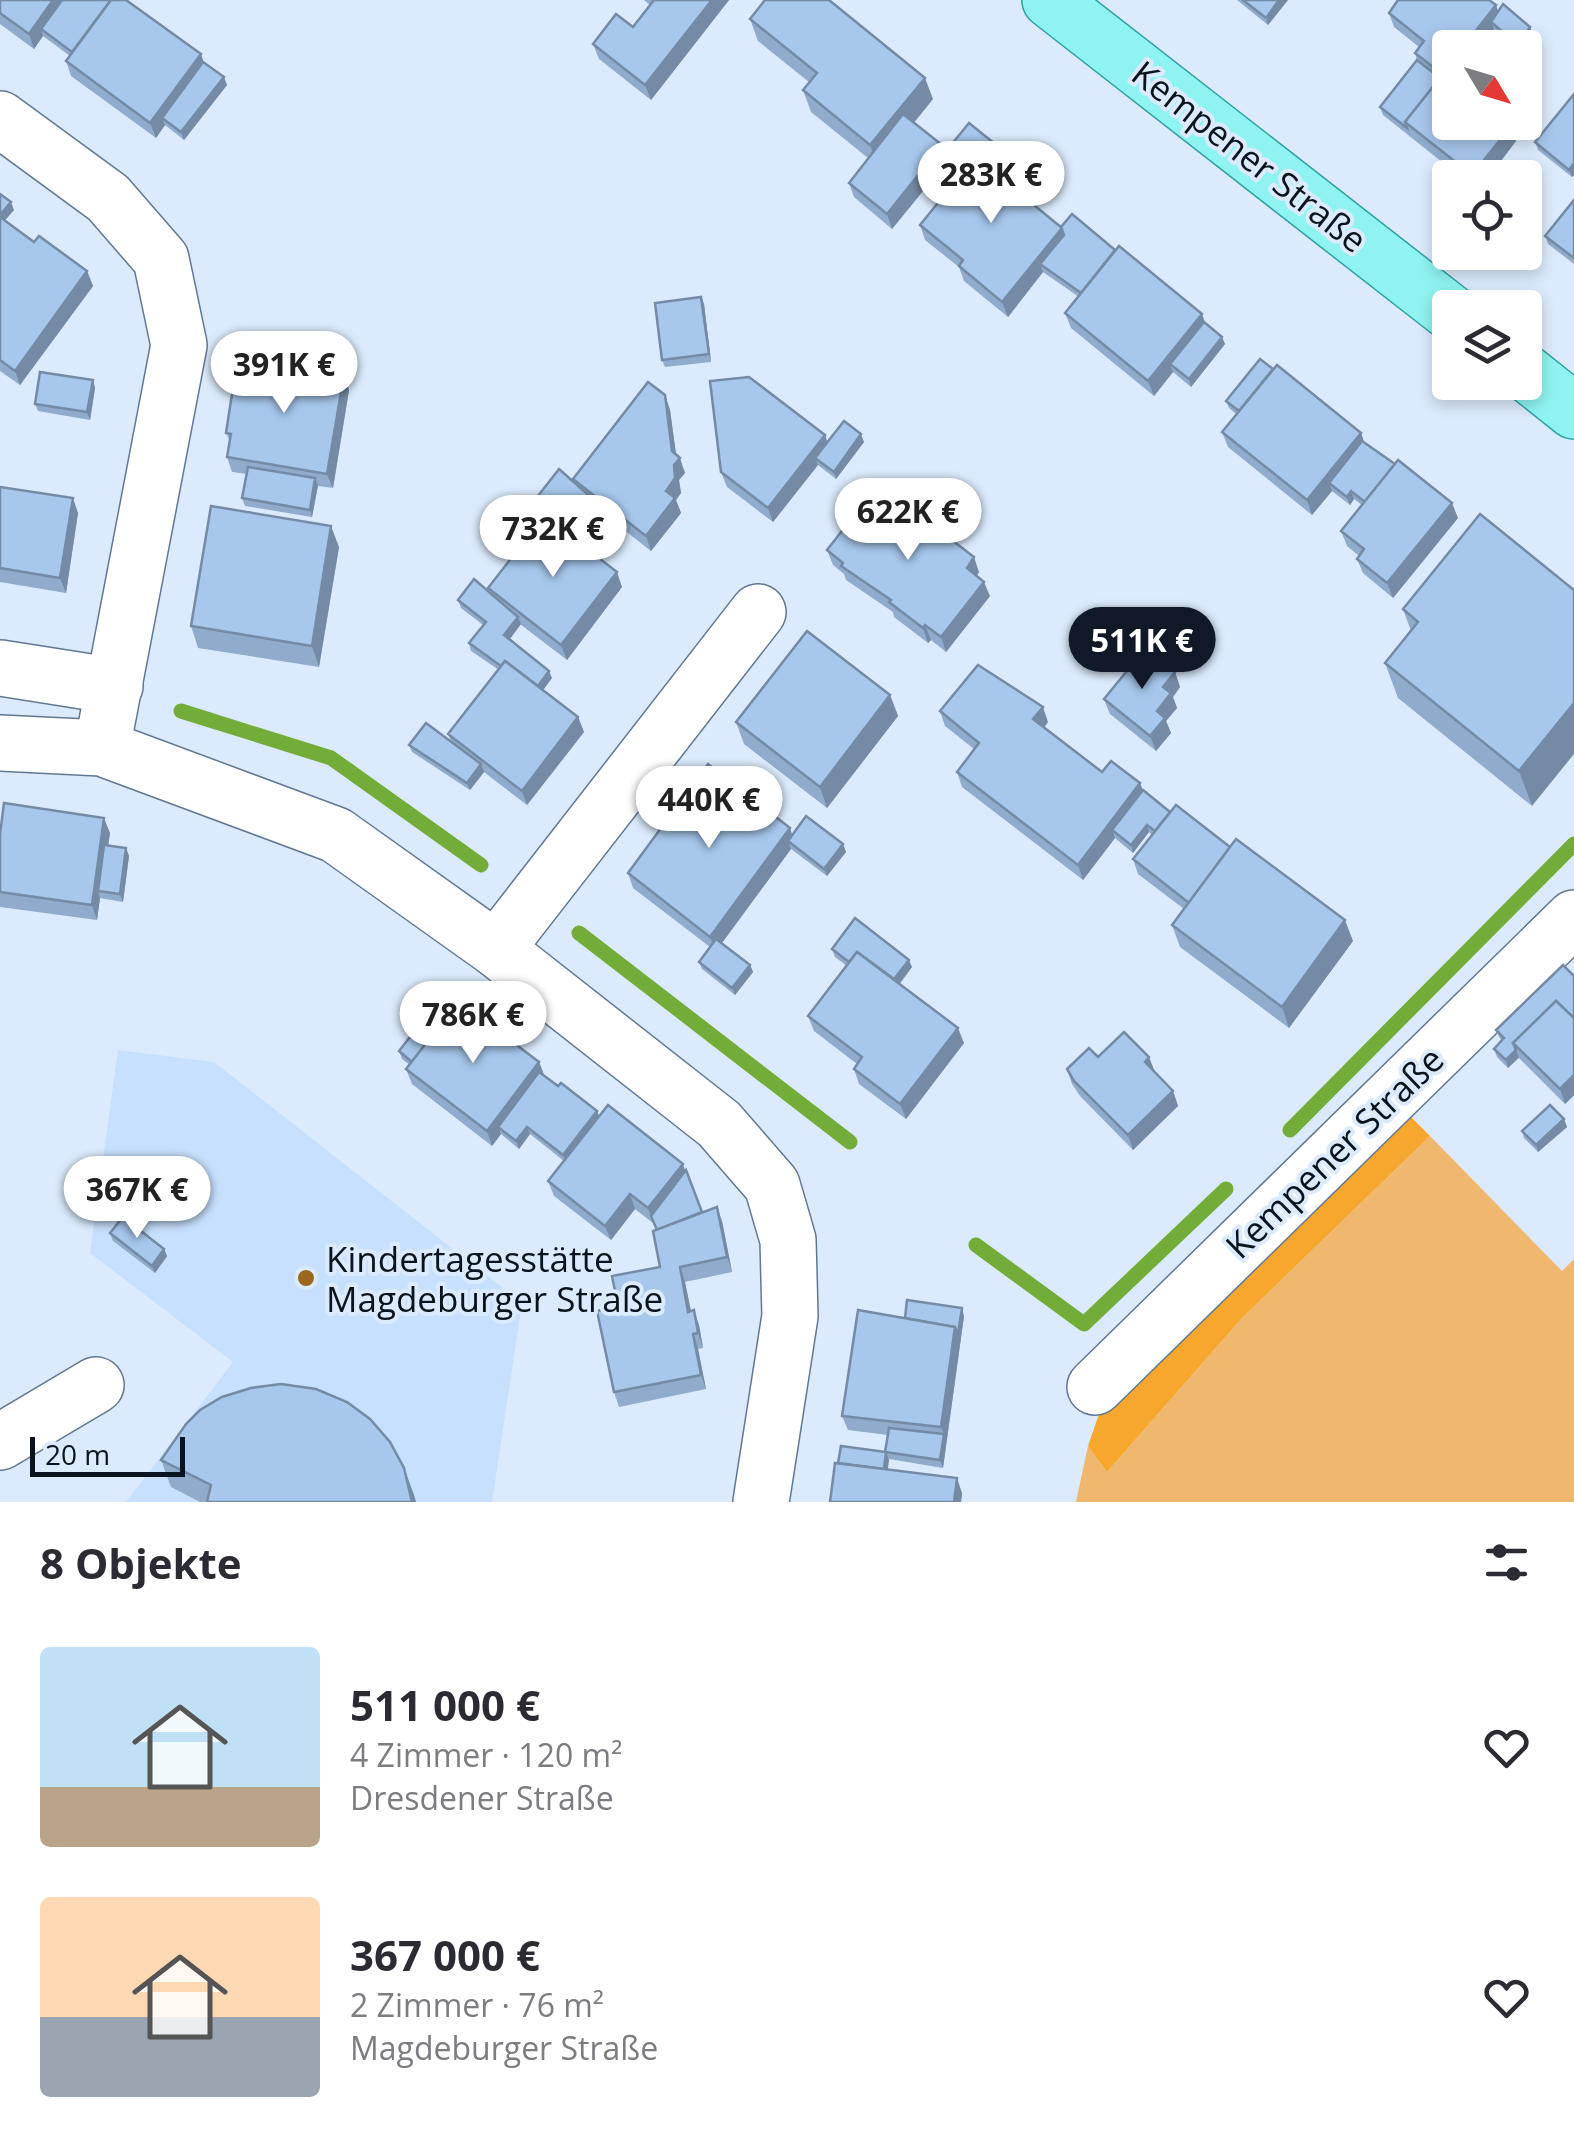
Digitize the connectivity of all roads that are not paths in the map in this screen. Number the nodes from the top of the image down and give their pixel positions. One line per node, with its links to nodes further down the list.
1 (1050, 0): 3 (main road, Kempener Straße)
2 (0, 119): 8 (street)
3 (1432, 298)
4 (1542, 386): 5 (main road)
5 (1574, 411)
6 (758, 612): 12 (street)
7 (0, 668): 8 (street)
8 (115, 686): 10 (street)
9 (0, 743): 10 (street)
10 (102, 748): 12 (street)
11 (1574, 918): 14 (street, Kempener Straße)
12 (496, 949): 16 (street)
13 (96, 1385): 15 (street)
14 (1095, 1387)
15 (0, 1442)
16 (761, 1502)

